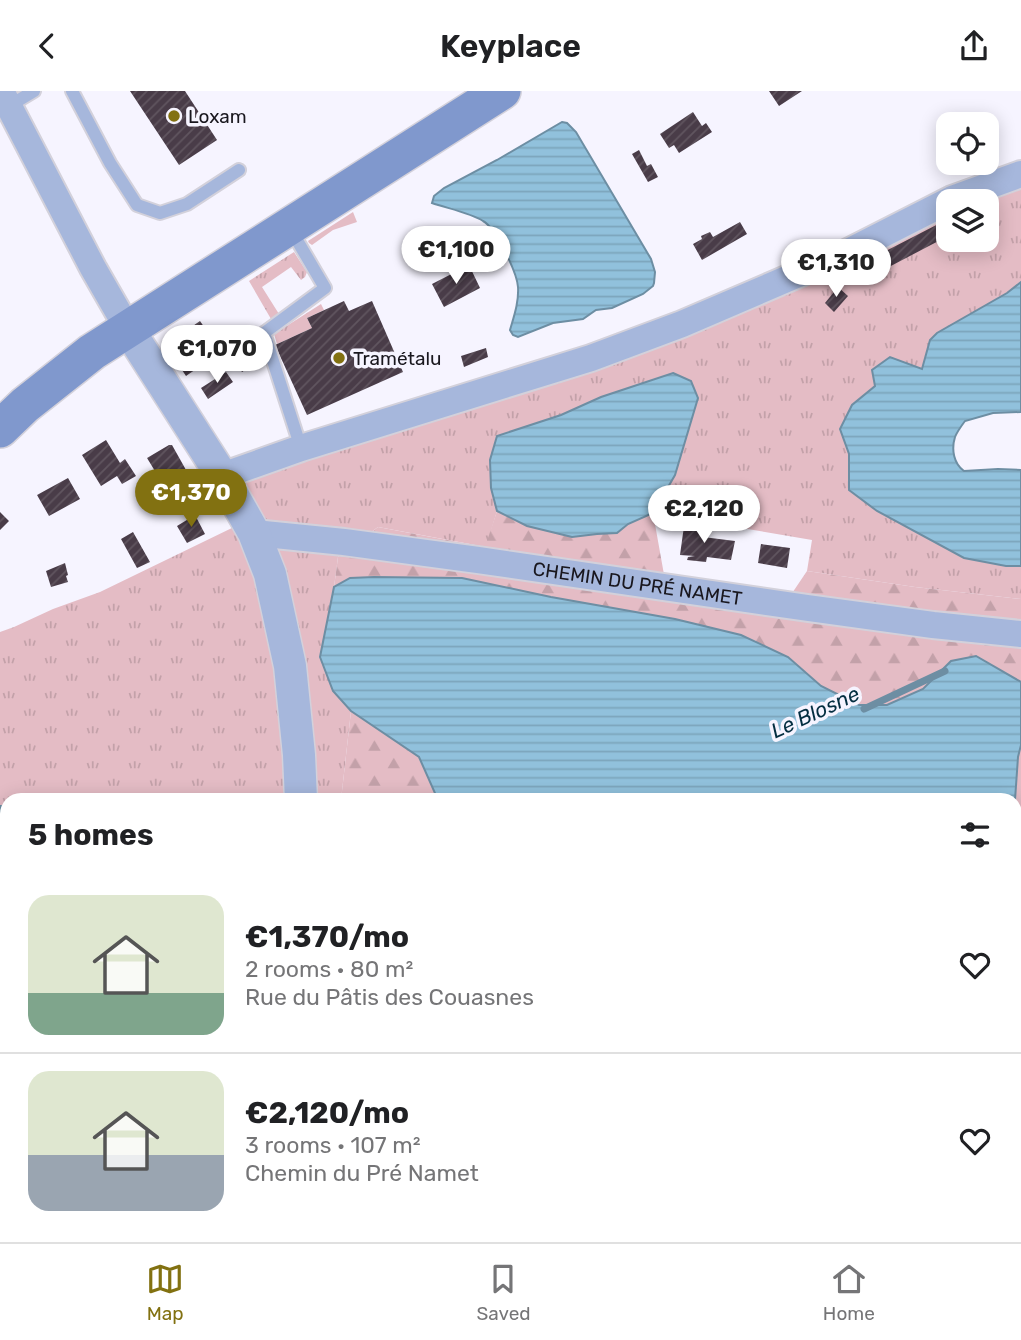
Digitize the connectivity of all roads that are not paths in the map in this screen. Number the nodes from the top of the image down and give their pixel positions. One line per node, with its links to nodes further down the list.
1 (34, 91): 4 (lane)
2 (72, 91): 5 (lane)
3 (502, 91): 7 (main road)
4 (5, 99): 8 (street)
5 (239, 170)
6 (1021, 174): 10 (street)
7 (289, 227): 8 (main road); 10 (lane)
8 (128, 329): 9 (main road); 11 (street)
9 (0, 429)
10 (301, 448): 11 (street)
11 (222, 476): 12 (street)
12 (254, 533): 13 (street, CHEMIN DU PRÉ NAMET); 14 (street)
13 (1021, 634)
14 (301, 793)

